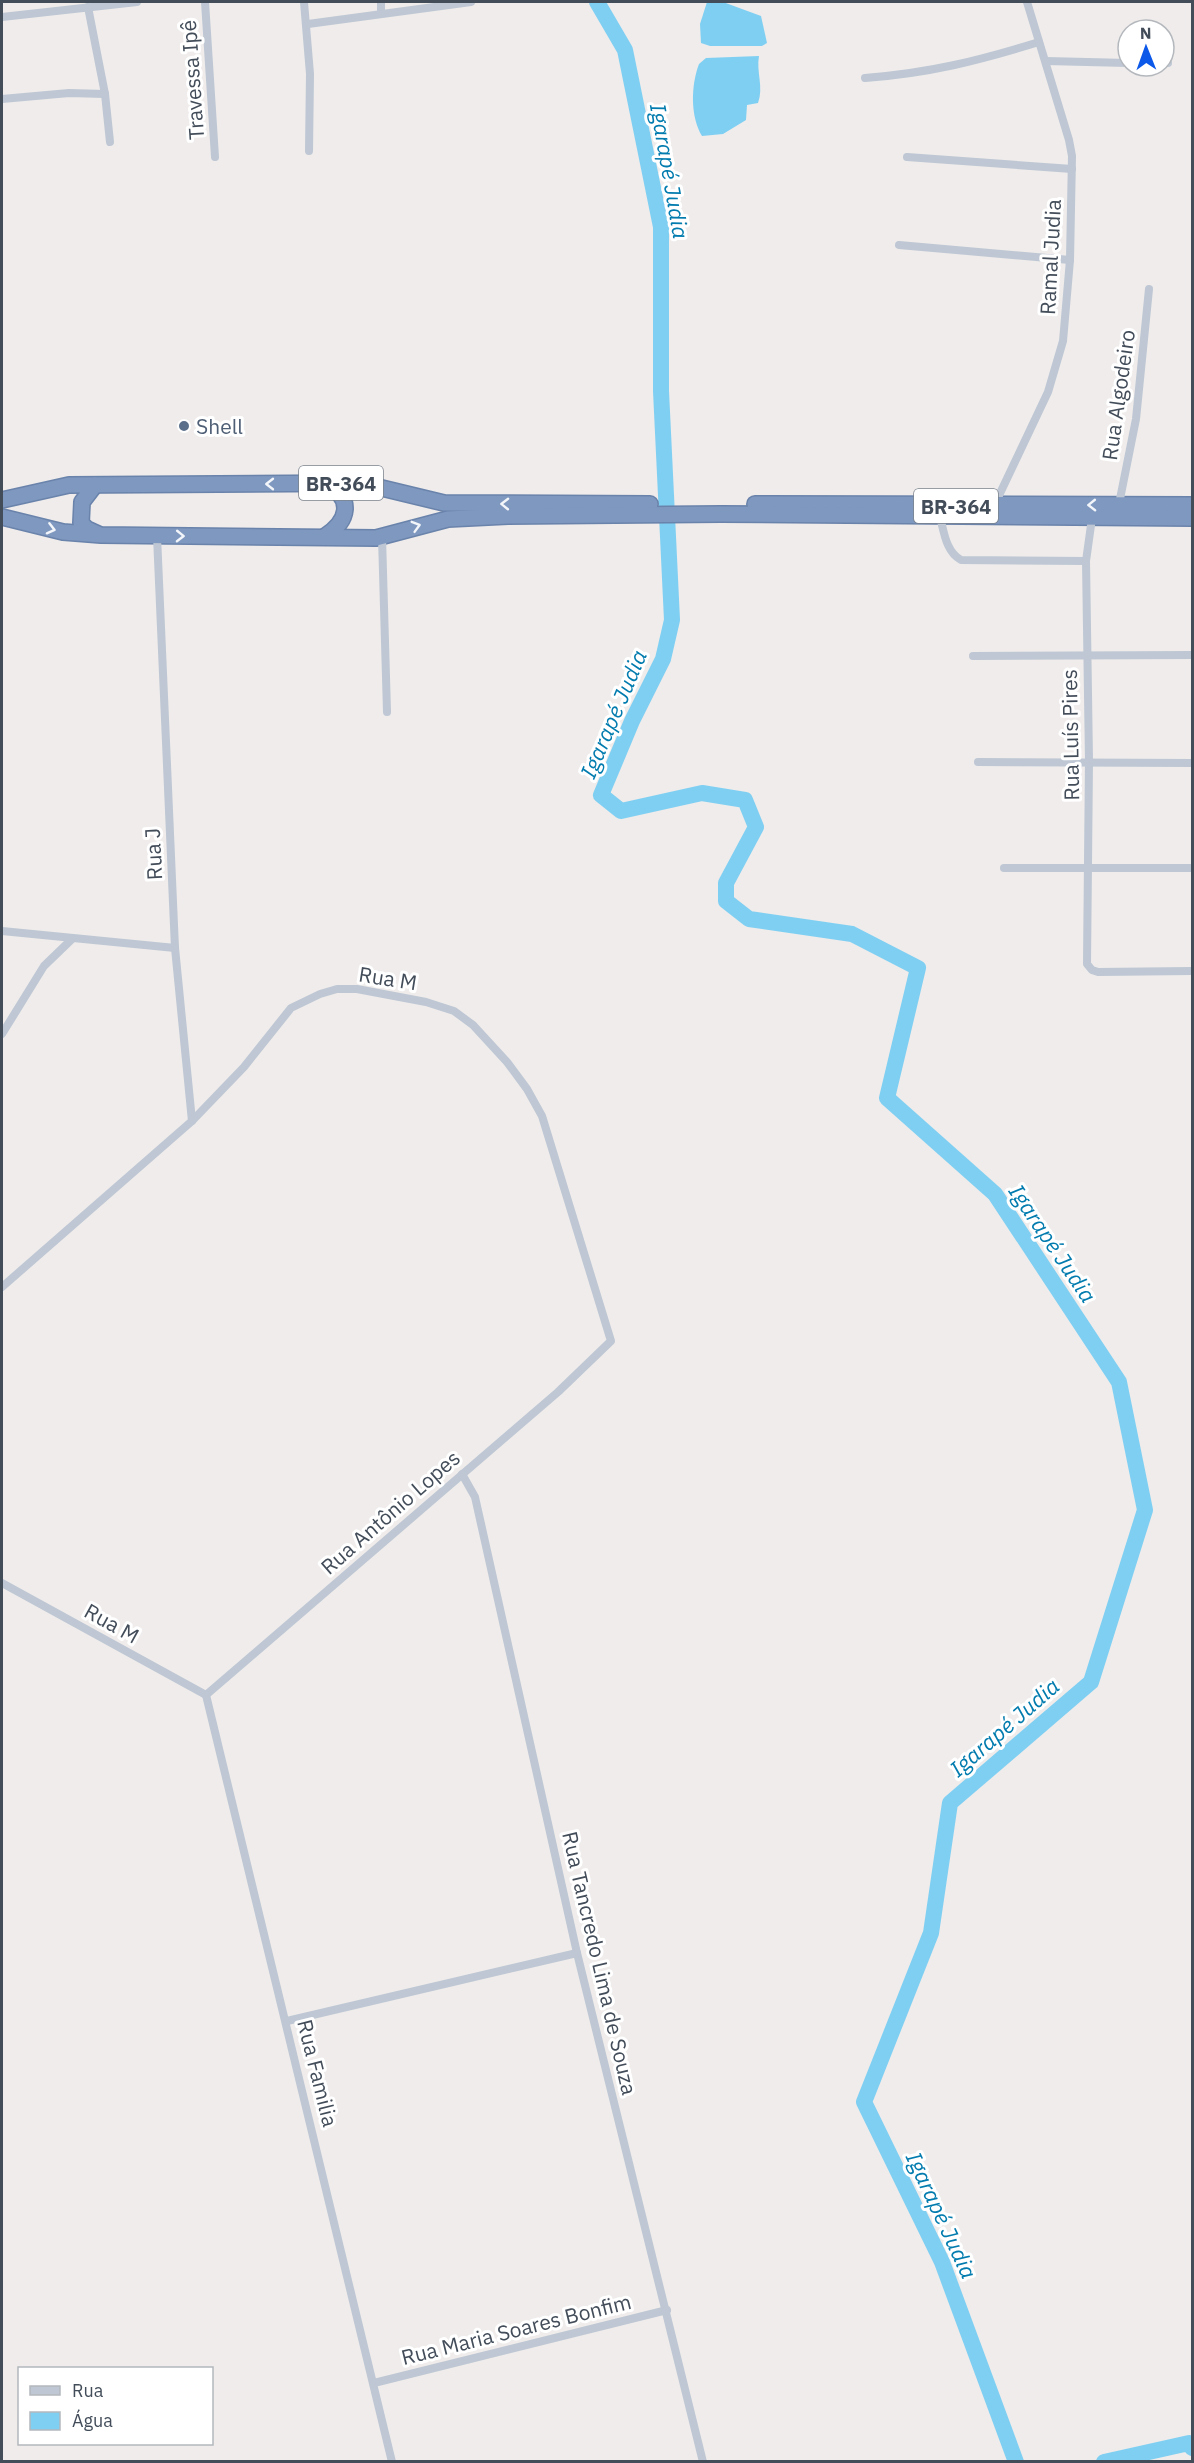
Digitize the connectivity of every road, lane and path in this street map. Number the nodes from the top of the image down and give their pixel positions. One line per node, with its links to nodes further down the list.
1 (136, 2): 7 (street)
2 (205, 2): 19 (street, Travessa Ipê)
3 (304, 2): 10 (street)
4 (381, 2): 8 (street)
5 (471, 2): 8 (street)
6 (1027, 2): 11 (street, Ramal Judia)
7 (88, 7): 9 (street); 15 (street)
8 (381, 12): 10 (street)
9 (2, 17)
10 (308, 24): 18 (street)
11 (1039, 42): 12 (street, Ramal Judia); 14 (street)
12 (1046, 62): 13 (street); 21 (street, Ramal Judia)
13 (1116, 63)
14 (865, 78)
15 (105, 94): 16 (street); 17 (street)
16 (2, 99)
17 (110, 142)
18 (309, 151)
19 (215, 157)
20 (907, 157): 21 (street)
21 (1072, 169): 23 (street, Ramal Judia)
22 (899, 244): 23 (street)
23 (1070, 260): 30 (street, Ramal Judia)
24 (1149, 289): 28 (street, Rua Algodeiro)
25 (326, 483): 26 (highway, BR-364, one-way to 26); 32 (highway, BR-364, one-way to 25); 39 (highway)
26 (95, 485): 27 (highway, BR-364); 37 (highway)
27 (2, 500)
28 (1119, 504): 29 (highway, BR-364); 30 (highway, BR-364, one-way to 30)
29 (1192, 505)
30 (994, 507): 31 (highway, BR-364)
31 (720, 509): 32 (highway, BR-364); 33 (highway, BR-364)
32 (584, 510): 40 (highway, BR-364, one-way to 32)
33 (940, 517): 35 (highway, BR-364); 41 (street)
34 (2, 518): 37 (highway, BR-364, one-way to 37)
35 (1092, 518): 36 (highway, BR-364); 41 (street, Rua Luís Pires)
36 (1192, 518)
37 (101, 536): 38 (highway, BR-364)
38 (157, 536): 39 (highway, BR-364, one-way to 39); 54 (street, Rua J)
39 (324, 537): 40 (highway, BR-364)
40 (382, 537): 45 (street)
41 (1086, 561): 42 (street, Rua Luís Pires)
42 (1087, 654): 43 (street); 44 (street); 46 (street, Rua Luís Pires)
43 (973, 656)
44 (1192, 656)
45 (387, 712)
46 (1089, 761): 47 (street); 48 (street); 49 (street, Rua Luís Pires)
47 (978, 762)
48 (1192, 763)
49 (1088, 867): 50 (street); 51 (street); 55 (street, Rua Luís Pires)
50 (1004, 868)
51 (1192, 868)
52 (2, 931): 53 (street)
53 (72, 939): 54 (street); 57 (street)
54 (175, 948): 59 (street, Rua J)
55 (1192, 971)
56 (2, 1016): 57 (street)
57 (14, 1016): 58 (street)
58 (2, 1034)
59 (192, 1121): 60 (street, Rua M); 61 (street, Rua M)
60 (2, 1287)
61 (597, 1356): 62 (street, Rua Antônio Lopes)
62 (462, 1474): 64 (street, Rua Antônio Lopes); 65 (street, Rua Tancredo Lima de Souza)
63 (2, 1583): 64 (street, Rua M)
64 (206, 1695): 66 (street, Rua Familia)
65 (577, 1953): 66 (street); 67 (street, Rua Tancredo Lima de Souza)
66 (287, 2021): 68 (street, Rua Familia)
67 (667, 2310): 68 (street, Rua Maria Soares Bonfim); 70 (street, Rua Tancredo Lima de Souza)
68 (374, 2383): 69 (street, Rua Familia)
69 (392, 2462)
70 (703, 2462)

